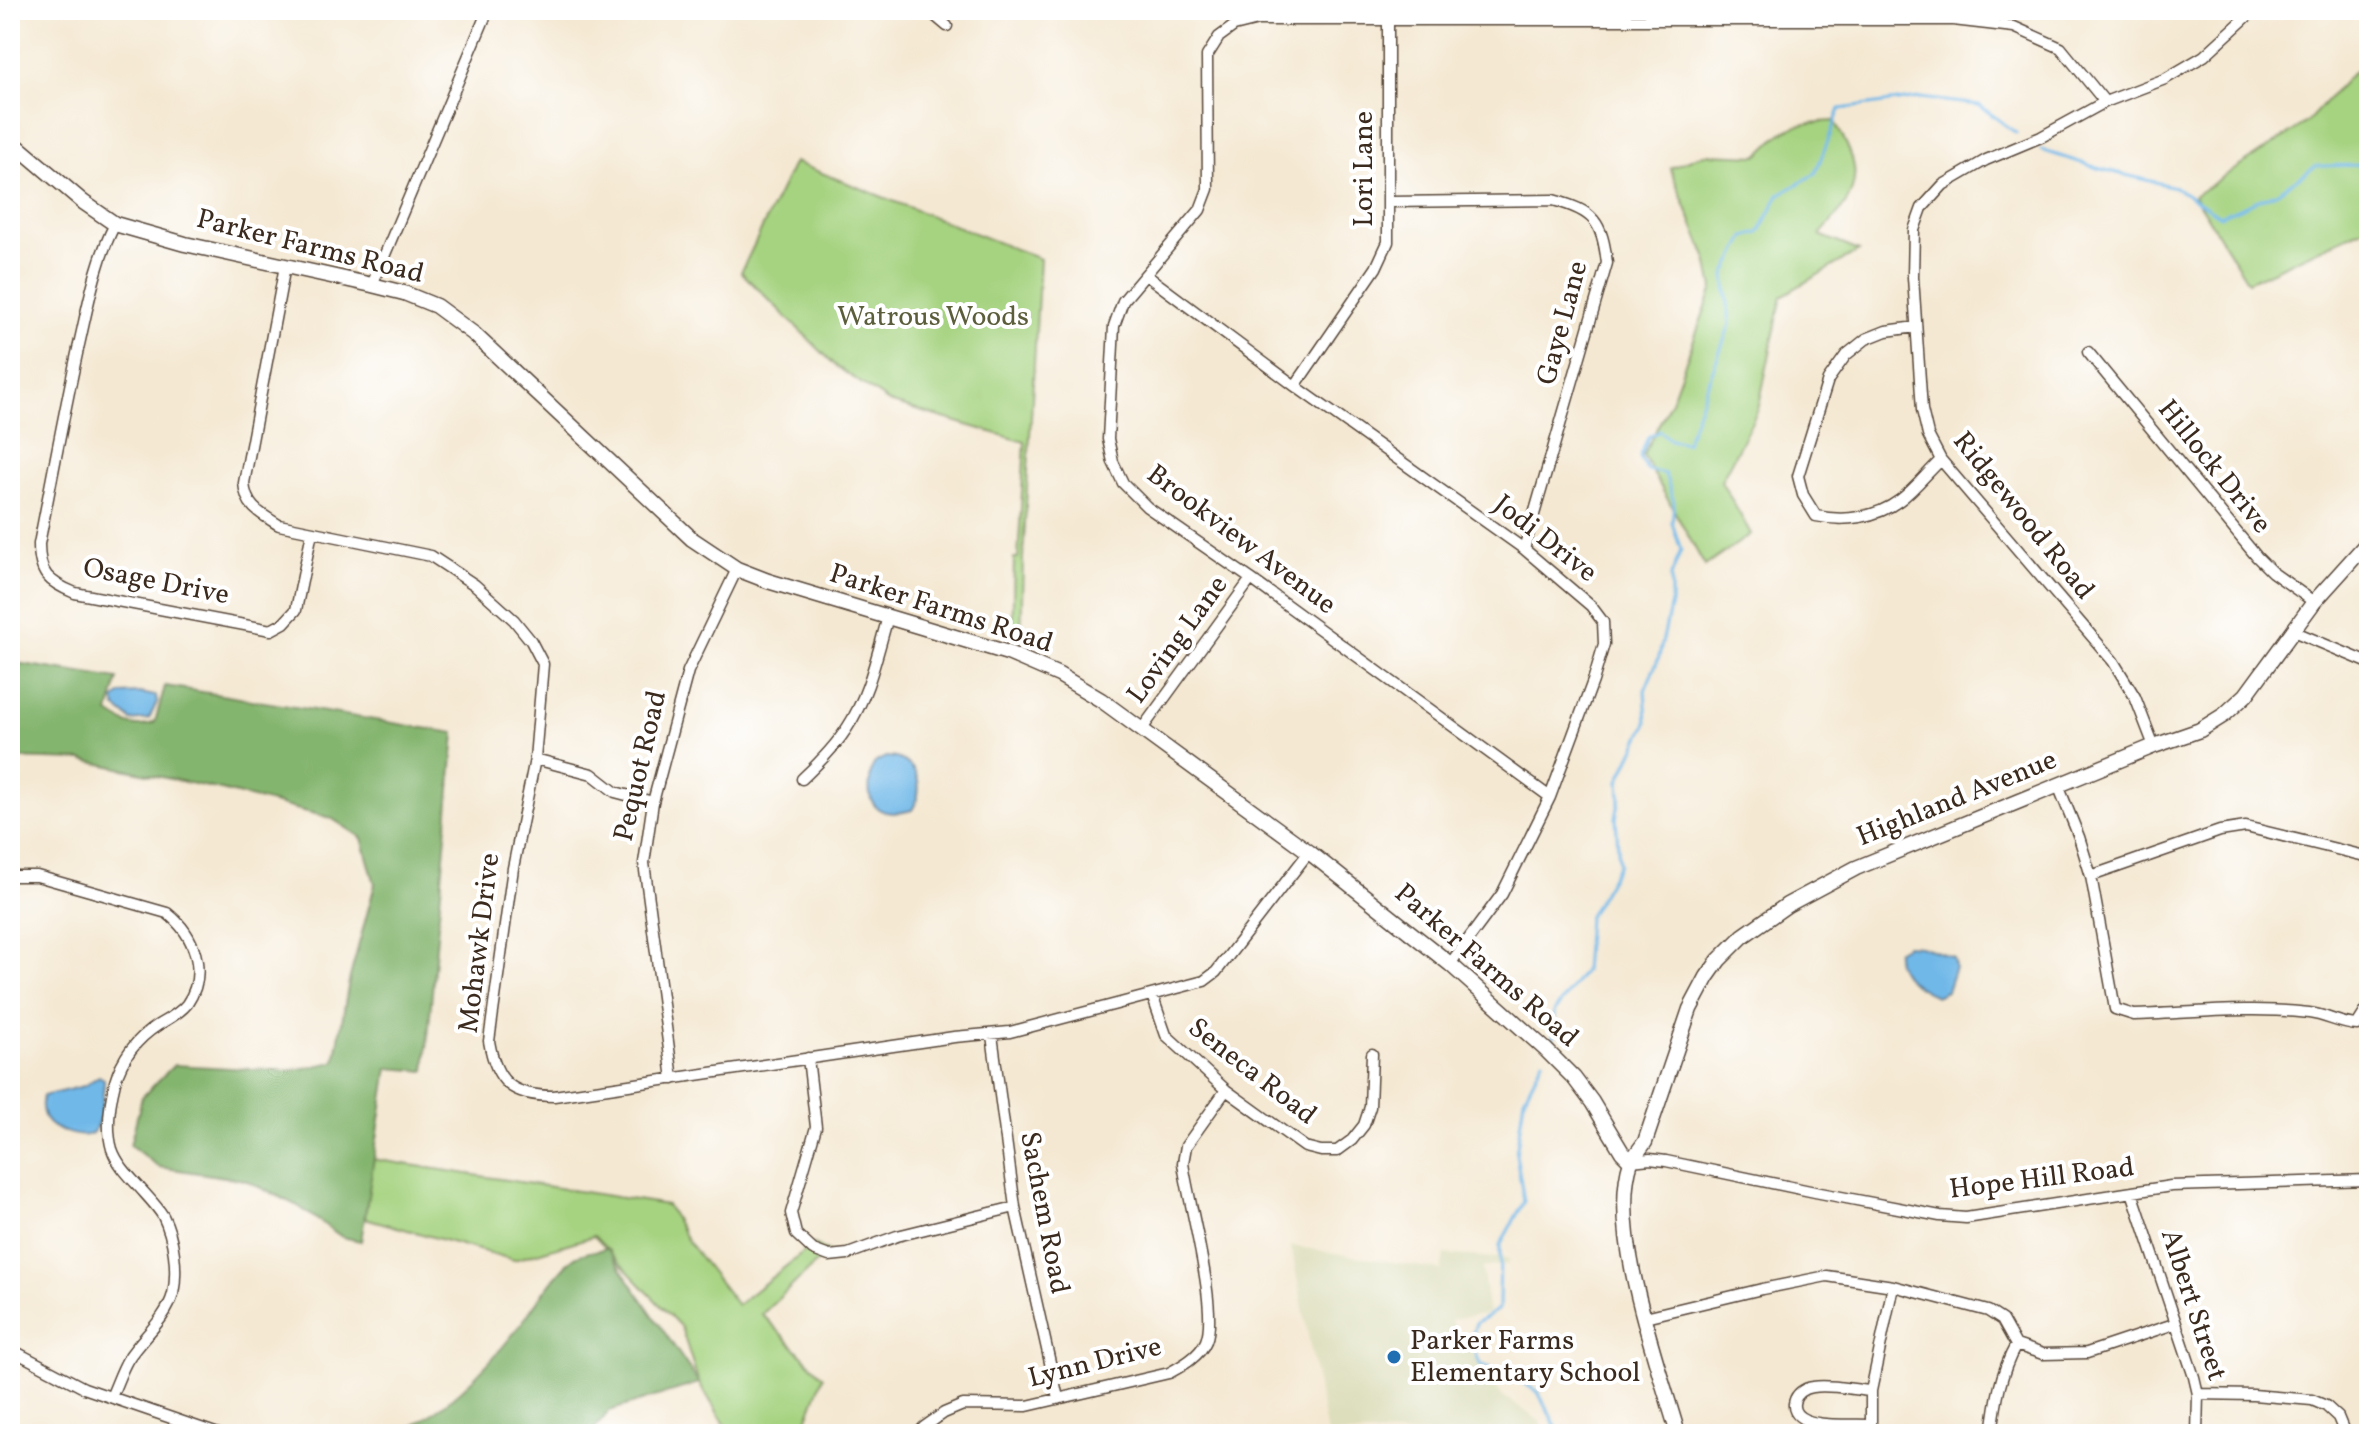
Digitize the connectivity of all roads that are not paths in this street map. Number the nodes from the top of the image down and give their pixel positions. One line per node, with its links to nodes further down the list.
1 (488, 10): 12 (street)
2 (928, 10): 5 (street)
3 (2246, 13): 6 (street, Ridgewood Road)
4 (1388, 20): 6 (street, Brookview Avenue); 8 (street, Lori Lane); 11 (street, Brookview Avenue)
5 (947, 26)
6 (2105, 102): 13 (street, Ridgewood Road)
7 (10, 140): 9 (street, Parker Farms Road)
8 (1389, 202): 15 (street, Lori Lane); 19 (street, Gaye Lane)
9 (115, 224): 10 (street, Parker Farms Road); 17 (street, Osage Drive)
10 (285, 266): 12 (street, Parker Farms Road); 17 (street, Mohawk Drive)
11 (1146, 275): 15 (street, Jodi Drive); 21 (street, Brookview Avenue)
12 (372, 285): 20 (street, Parker Farms Road)
13 (1916, 327): 16 (street, Ridgewood Road); 16 (street)
14 (2088, 352): 22 (street, Hillock Drive)
15 (1295, 386): 19 (street, Jodi Drive)
16 (1941, 460): 27 (street, Ridgewood Road)
17 (312, 532): 28 (street, Mohawk Drive)
18 (2369, 541): 22 (street, Highland Avenue)
19 (1524, 549): 31 (street, Jodi Drive)
20 (737, 569): 23 (street, Parker Farms Road); 32 (street, Pequot Road)
21 (1251, 579): 26 (street, Loving Lane); 31 (street, Brookview Avenue)
22 (2314, 602): 24 (street, Highland Avenue)
23 (888, 617): 26 (street, Parker Farms Road); 29 (street)
24 (2293, 631): 25 (street); 27 (street, Highland Avenue)
25 (2369, 663)
26 (1142, 729): 33 (street, Parker Farms Road)
27 (2154, 746): 30 (street, Highland Avenue)
28 (535, 759): 32 (street); 43 (street, Mohawk Drive)
29 (802, 779)
30 (2058, 785): 36 (street); 45 (street, Highland Avenue)
31 (1550, 797): 37 (street, Jodi Drive)
32 (653, 802): 43 (street, Pequot Road)
33 (1309, 852): 37 (street, Parker Farms Road); 38 (street, Mohawk Drive)
34 (2369, 857): 36 (street)
35 (10, 876): 56 (street)
36 (2091, 876): 39 (street)
37 (1450, 964): 45 (street, Parker Farms Road)
38 (1152, 995): 40 (street, Mohawk Drive); 44 (street, Seneca Road)
39 (2369, 1006)
40 (992, 1035): 42 (street, Mohawk Drive); 48 (street, Sachem Road)
41 (1372, 1054): 44 (street, Seneca Road)
42 (808, 1058): 43 (street, Mohawk Drive); 48 (street)
43 (673, 1079)
44 (1226, 1090): 57 (street, Lynn Drive)
45 (1631, 1161): 47 (street, Hope Hill Road); 50 (street)
46 (2369, 1180): 47 (street, Hope Hill Road)
47 (2132, 1192): 51 (street, Albert Street)
48 (1015, 1207): 57 (street, Sachem Road)
49 (1893, 1286): 50 (street); 52 (street); 54 (street)
50 (1645, 1317): 61 (street)
51 (2174, 1324): 52 (street); 55 (street, Albert Street)
52 (2016, 1345): 62 (street)
53 (10, 1349): 56 (street)
54 (1871, 1391): 58 (street); 58 (street)
55 (2198, 1394): 63 (street, Albert Street); 64 (street)
56 (111, 1397): 59 (street)
57 (1058, 1398): 60 (street, Lynn Drive)
58 (1871, 1430)
59 (218, 1434)
60 (918, 1434)
61 (1678, 1434)
62 (1992, 1434)
63 (2197, 1434)
64 (2345, 1434)

